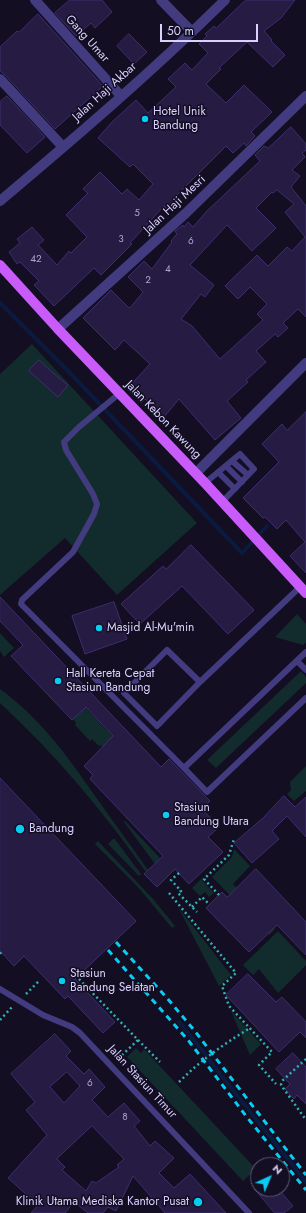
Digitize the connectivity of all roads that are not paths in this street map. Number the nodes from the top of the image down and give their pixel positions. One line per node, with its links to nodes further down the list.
1 (35, 0): 6 (street, Gang Umar)
2 (161, 0): 4 (street)
3 (225, 0): 4 (street, Jalan Haji Akbar)
4 (192, 32): 6 (street, Jalan Haji Akbar)
5 (0, 79): 8 (street)
6 (121, 96): 8 (street, Jalan Haji Akbar)
7 (306, 96): 11 (street, Jalan Haji Mesri)
8 (62, 147): 9 (street, Jalan Haji Akbar)
9 (0, 201)
10 (0, 266): 11 (main road, Jalan Kebon Kawung)
11 (58, 329): 13 (main road, Jalan Kebon Kawung)
12 (306, 363): 17 (street)
13 (120, 393): 17 (main road, Jalan Kebon Kawung); 29 (lane)
14 (232, 461): 15 (lane); 18 (lane); 18 (lane)
15 (226, 466): 16 (lane); 19 (lane)
16 (218, 472): 20 (lane); 21 (lane)
17 (196, 473): 20 (main road, Jalan Kebon Kawung)
18 (248, 476): 19 (lane)
19 (242, 482): 21 (lane)
20 (205, 483): 22 (main road, Jalan Kebon Kawung)
21 (235, 489): 22 (lane)
22 (222, 502): 23 (main road, Jalan Kebon Kawung)
23 (303, 590): 27 (lane)
24 (306, 652): 25 (lane)
25 (297, 661): 26 (lane); 29 (lane)
26 (306, 670)
27 (200, 682): 27 (lane)
28 (306, 698): 29 (lane)
29 (184, 768)
30 (0, 989): 31 (lane, Jalan Stasiun Timur)
31 (250, 1213)

